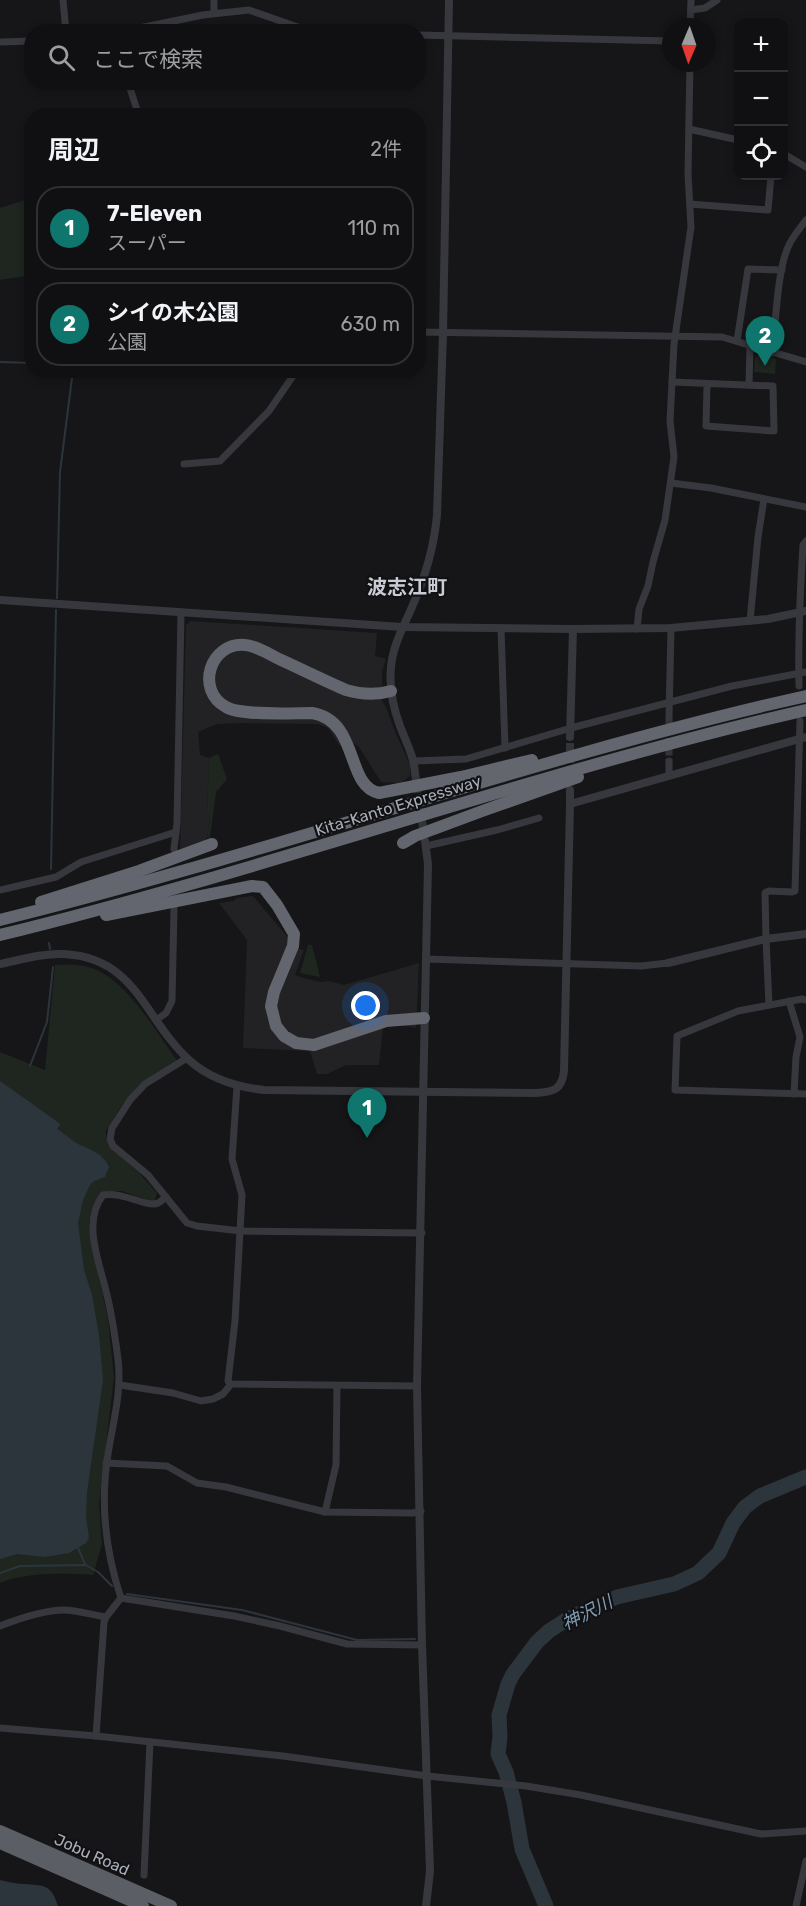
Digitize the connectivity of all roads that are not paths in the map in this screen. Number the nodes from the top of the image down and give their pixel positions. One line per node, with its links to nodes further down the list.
1 (63, 0): 9 (street)
2 (214, 0): 7 (street)
3 (449, 0): 13 (street)
4 (691, 0): 6 (street)
5 (717, 0): 6 (street)
6 (691, 9): 8 (street)
7 (214, 13): 10 (street); 11 (street)
8 (690, 18)
9 (65, 24)
10 (160, 24)
11 (289, 24)
12 (426, 35): 13 (street)
13 (448, 35): 15 (street); 29 (street)
14 (24, 41): 16 (street)
15 (662, 41)
16 (0, 42)
17 (690, 72): 20 (street)
18 (131, 90): 19 (street)
19 (137, 108)
20 (689, 129): 21 (street); 25 (street)
21 (734, 139)
22 (788, 157): 23 (street)
23 (806, 167)
24 (771, 180): 25 (street)
25 (690, 204): 30 (street)
26 (806, 220): 27 (street)
27 (782, 270): 31 (street); 33 (street)
28 (426, 332): 29 (street)
29 (443, 333): 30 (street); 48 (street)
30 (675, 337): 31 (street); 36 (street)
31 (737, 341): 32 (street)
32 (750, 346): 33 (street); 38 (street)
33 (772, 353): 34 (street)
34 (806, 362)
35 (292, 378): 39 (street)
36 (672, 382): 37 (street); 40 (street)
37 (707, 384): 38 (street); 38 (street)
38 (749, 385)
39 (184, 464)
40 (671, 483): 41 (street); 52 (street)
41 (765, 499): 42 (street); 47 (street)
42 (806, 507)
43 (806, 540): 45 (street)
44 (0, 600): 46 (street)
45 (803, 612): 47 (street); 53 (street)
46 (181, 613): 48 (street); 73 (street)
47 (750, 621): 50 (street)
48 (402, 627): 49 (street); 54 (street)
49 (501, 628): 51 (street); 63 (street)
50 (671, 628): 52 (street); 56 (street)
51 (573, 629): 52 (street); 59 (street)
52 (637, 629)
53 (802, 673): 55 (street); 56 (street)
54 (391, 691): 62 (highway); 64 (highway); 66 (street)
55 (802, 691): 62 (highway, Kita-Kanto Expressway)
56 (670, 702): 58 (street); 59 (street)
57 (803, 716): 60 (highway, Kita-Kanto Expressway); 61 (street)
58 (669, 717)
59 (570, 733): 63 (street)
60 (699, 736): 74 (highway); 82 (highway, Kita-Kanto Expressway)
61 (803, 738): 65 (street); 69 (street)
62 (610, 746): 81 (highway, Kita-Kanto Expressway)
63 (505, 748): 66 (street)
64 (343, 753)
65 (803, 758): 85 (street)
66 (414, 761): 68 (street)
67 (669, 761): 69 (street)
68 (416, 773)
69 (669, 775): 71 (street)
70 (570, 790): 71 (street)
71 (570, 804): 88 (street)
72 (539, 818): 76 (street)
73 (176, 832): 77 (street); 78 (street)
74 (403, 843)
75 (212, 844): 80 (highway)
76 (426, 844): 87 (street)
77 (174, 849)
78 (0, 890)
79 (174, 909): 95 (street)
80 (0, 915)
81 (0, 920)
82 (14, 931): 84 (highway, Kita-Kanto Expressway); 94 (highway)
83 (806, 934): 85 (street)
84 (0, 935)
85 (766, 939): 89 (street); 93 (street)
86 (300, 941): 94 (highway)
87 (426, 958): 88 (street); 94 (street)
88 (565, 963): 89 (street); 98 (street)
89 (668, 963)
90 (0, 964): 95 (street)
91 (806, 1000): 92 (street)
92 (789, 1001): 93 (street); 99 (street)
93 (770, 1005): 99 (street)
94 (424, 1018): 98 (street)
95 (156, 1020): 96 (street)
96 (187, 1058): 97 (street); 101 (street)
97 (237, 1086): 98 (street); 102 (street)
98 (424, 1090): 103 (street)
99 (794, 1094): 100 (street)
100 (806, 1094)
101 (166, 1197): 102 (street); 105 (street)
102 (241, 1231): 103 (street); 104 (street)
103 (422, 1233): 107 (street)
104 (231, 1384): 105 (street); 106 (street)
105 (120, 1385): 108 (street)
106 (337, 1386): 107 (street); 110 (street)
107 (417, 1386): 109 (street)
108 (106, 1463): 110 (street); 111 (street)
109 (421, 1511): 110 (street); 114 (street)
110 (325, 1512)
111 (121, 1598): 112 (street); 114 (street)
112 (106, 1617): 113 (street); 116 (street)
113 (0, 1626)
114 (422, 1645): 118 (street)
115 (0, 1728): 116 (street)
116 (96, 1736): 117 (street)
117 (150, 1742): 118 (street); 123 (street)
118 (427, 1776): 120 (street); 126 (street)
119 (0, 1831): 125 (highway, Jobu Road)
120 (806, 1831)
121 (0, 1843): 124 (highway, Jobu Road)
122 (806, 1861): 127 (street)
123 (144, 1875)
124 (143, 1906)
125 (171, 1906)
126 (426, 1906)
127 (796, 1906)

